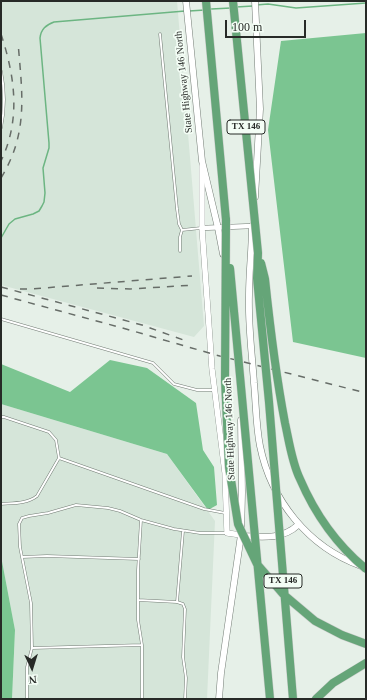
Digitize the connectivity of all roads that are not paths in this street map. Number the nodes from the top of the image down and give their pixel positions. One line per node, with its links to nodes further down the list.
1 (186, 1): 8 (main road, State Highway 146 North)
2 (206, 1): 9 (highway, TX 146)
3 (233, 1): 15 (highway, TX 146, bridge)
4 (255, 1): 10 (main road)
5 (160, 34): 13 (lane)
6 (1, 71): 7 (lane)
7 (1, 128)
8 (202, 162): 11 (street, State Highway 146 North); 12 (main road, State Highway 146 North)
9 (226, 220): 32 (highway, bridge); 40 (highway, TX 146, bridge)
10 (252, 226): 12 (street); 23 (main road)
11 (202, 228): 12 (street); 13 (lane); 17 (street, State Highway 146 North)
12 (218, 228): 26 (main road, State Highway 146 North)
13 (182, 230): 14 (lane)
14 (180, 252)
15 (258, 253): 29 (highway, bridge); 41 (highway, TX 146, bridge)
16 (1, 319): 17 (lane)
17 (215, 390): 21 (street, State Highway 146 North)
18 (1, 417): 19 (lane)
19 (59, 458): 20 (lane); 21 (lane)
20 (1, 504)
21 (226, 514): 25 (street, State Highway 146 North)
22 (141, 520): 24 (lane); 27 (lane); 28 (lane)
23 (298, 525): 26 (main road); 29 (main road)
24 (183, 531): 25 (lane); 31 (lane)
25 (227, 533): 26 (street)
26 (241, 536): 39 (main road, State Highway 146 North)
27 (22, 557): 28 (lane); 34 (lane)
28 (139, 559): 30 (lane)
29 (366, 568)
30 (138, 600): 31 (lane); 33 (lane)
31 (177, 602): 38 (lane)
32 (366, 644)
33 (142, 645): 34 (lane); 37 (lane)
34 (32, 648): 36 (lane)
35 (366, 663): 42 (highway)
36 (27, 699)
37 (142, 699)
38 (185, 699)
39 (218, 699)
40 (270, 699)
41 (293, 699)
42 (316, 699)

